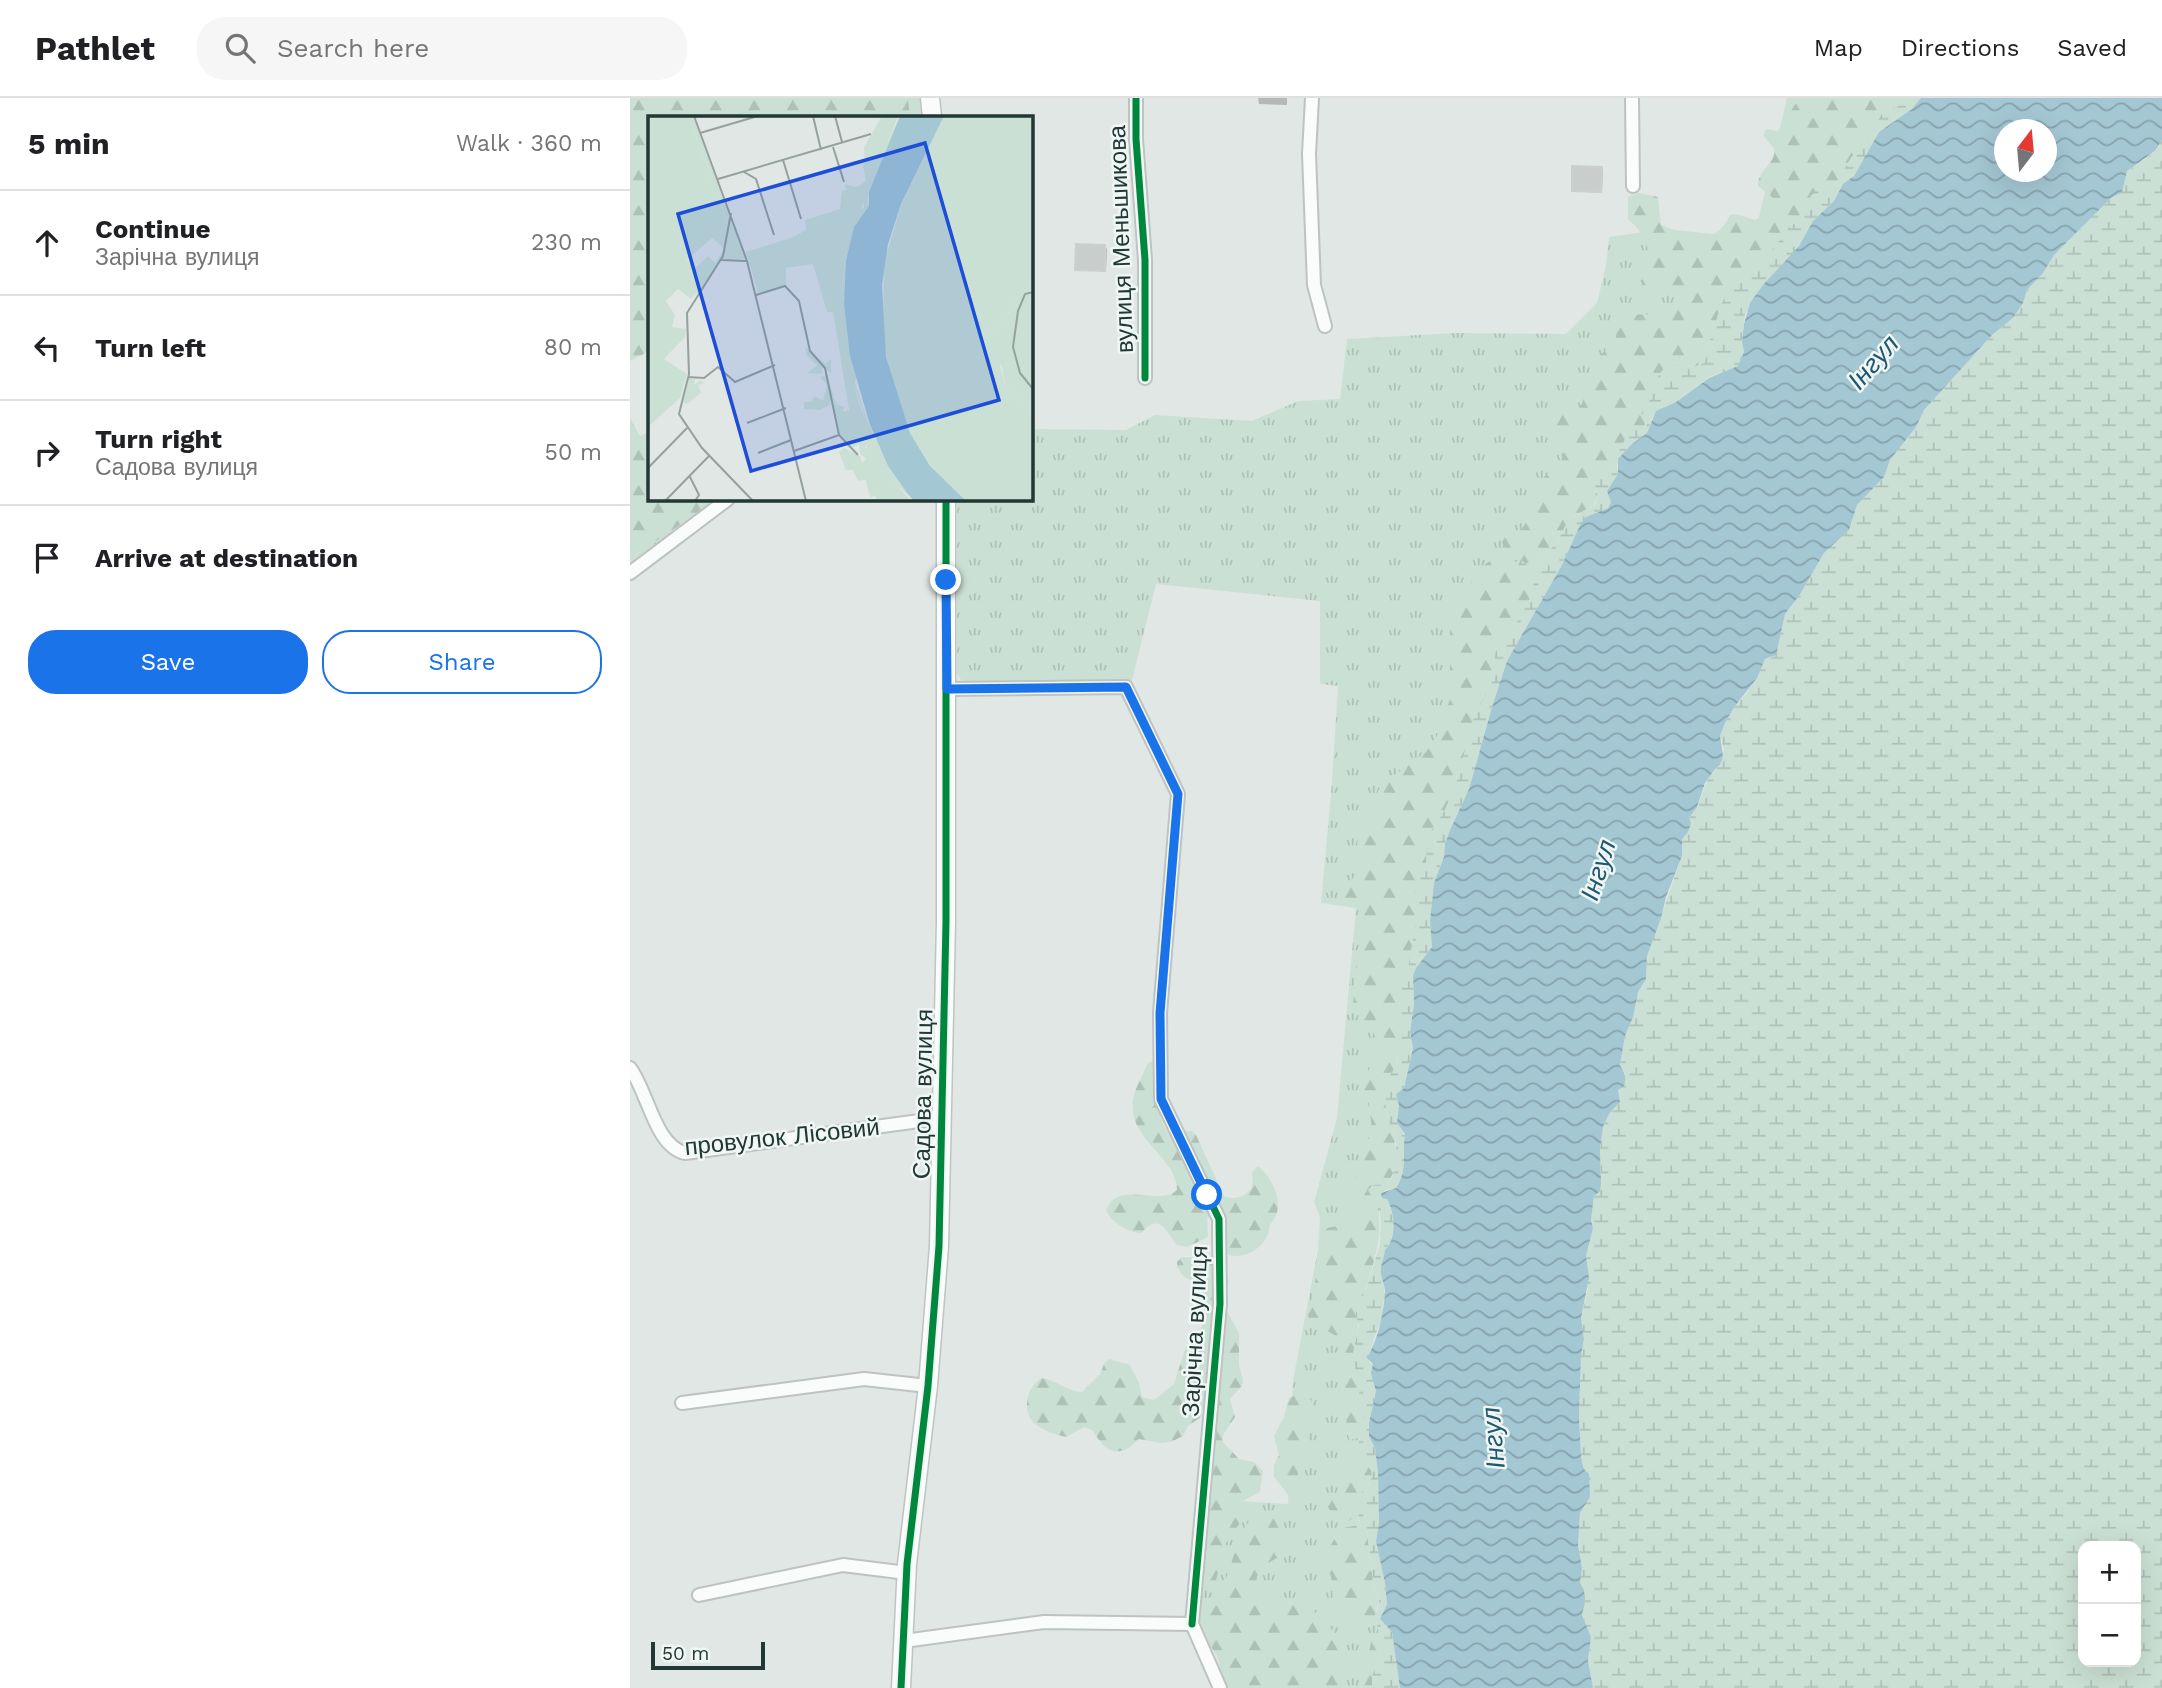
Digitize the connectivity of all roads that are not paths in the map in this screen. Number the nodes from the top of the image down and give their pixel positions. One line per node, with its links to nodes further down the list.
1 (930, 98): 5 (street)
2 (1136, 98): 8 (street, вулиця Меньшикова)
3 (1312, 98): 7 (street)
4 (1632, 98): 6 (street)
5 (932, 116)
6 (1633, 186)
7 (1325, 326)
8 (1145, 378)
9 (727, 500): 11 (street)
10 (946, 500): 12 (street, Садова вулиця)
11 (630, 573)
12 (947, 689): 14 (street, Садова вулиця); 19 (street, Зарічна вулиця)
13 (630, 1068): 14 (street, провулок Лісовий)
14 (941, 1118): 15 (street, Садова вулиця)
15 (928, 1387): 16 (street); 17 (street, Садова вулиця)
16 (682, 1403)
17 (907, 1573): 18 (street); 20 (street, Садова вулиця)
18 (699, 1595)
19 (1192, 1624): 20 (street); 22 (street, Зарічна вулиця)
20 (904, 1641): 21 (street, Садова вулиця)
21 (901, 1688)
22 (1220, 1688)

